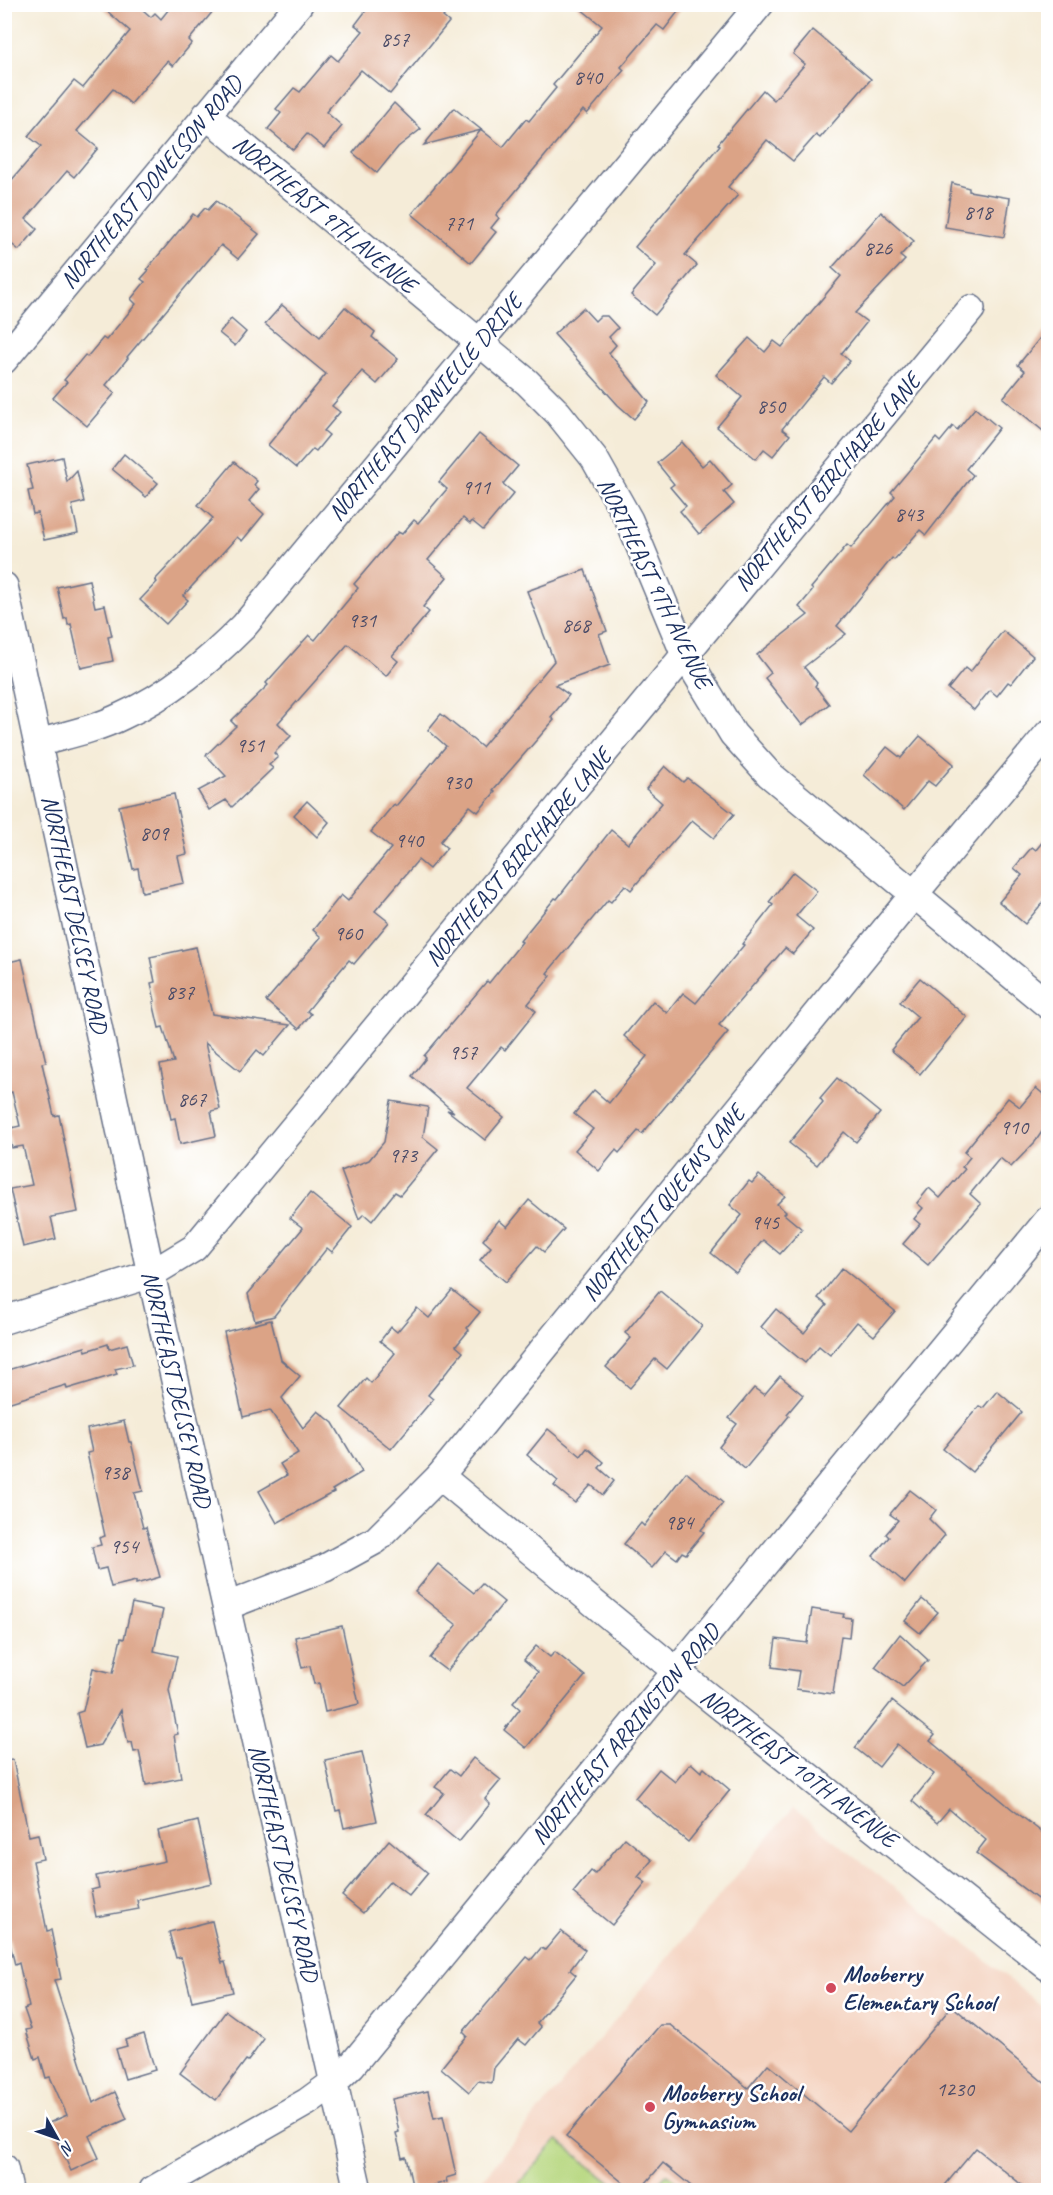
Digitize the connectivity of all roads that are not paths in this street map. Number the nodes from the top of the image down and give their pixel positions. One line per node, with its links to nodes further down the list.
1 (298, 4): 3 (street, NORTHEAST DONELSON ROAD)
2 (760, 4): 5 (street, NORTHEAST DARNIELLE DRIVE)
3 (206, 115): 5 (street, NORTHEAST 9TH AVENUE); 6 (street, NORTHEAST DONELSON ROAD)
4 (971, 309): 8 (street, NORTHEAST BIRCHAIRE LANE)
5 (479, 342): 8 (street, NORTHEAST 9TH AVENUE); 10 (street, NORTHEAST DARNIELLE DRIVE)
6 (4, 360)
7 (4, 586): 10 (street, NORTHEAST DELSEY ROAD)
8 (685, 655): 11 (street, NORTHEAST 9TH AVENUE); 14 (street, NORTHEAST BIRCHAIRE LANE)
9 (1048, 734): 11 (street, NORTHEAST QUEENS LANE)
10 (38, 743): 14 (street, NORTHEAST DELSEY ROAD)
11 (915, 893): 12 (street, NORTHEAST 9TH AVENUE); 16 (street, NORTHEAST QUEENS LANE)
12 (1048, 1005)
13 (1048, 1220): 18 (street, NORTHEAST ARRINGTON ROAD)
14 (151, 1274): 15 (street, NORTHEAST BIRCHAIRE LANE); 17 (street, NORTHEAST DELSEY ROAD)
15 (4, 1320)
16 (440, 1476): 17 (street, NORTHEAST QUEENS LANE); 18 (street, NORTHEAST 10TH AVENUE)
17 (227, 1606): 20 (street, NORTHEAST DELSEY ROAD)
18 (676, 1671): 19 (street, NORTHEAST 10TH AVENUE); 20 (street, NORTHEAST ARRINGTON ROAD)
19 (1048, 1967)
20 (333, 2083): 23 (street, NORTHEAST ARRINGTON ROAD); 24 (street, NORTHEAST DELSEY ROAD)
21 (4, 2168): 22 (street)
22 (9, 2190)
23 (153, 2190)
24 (358, 2190)

